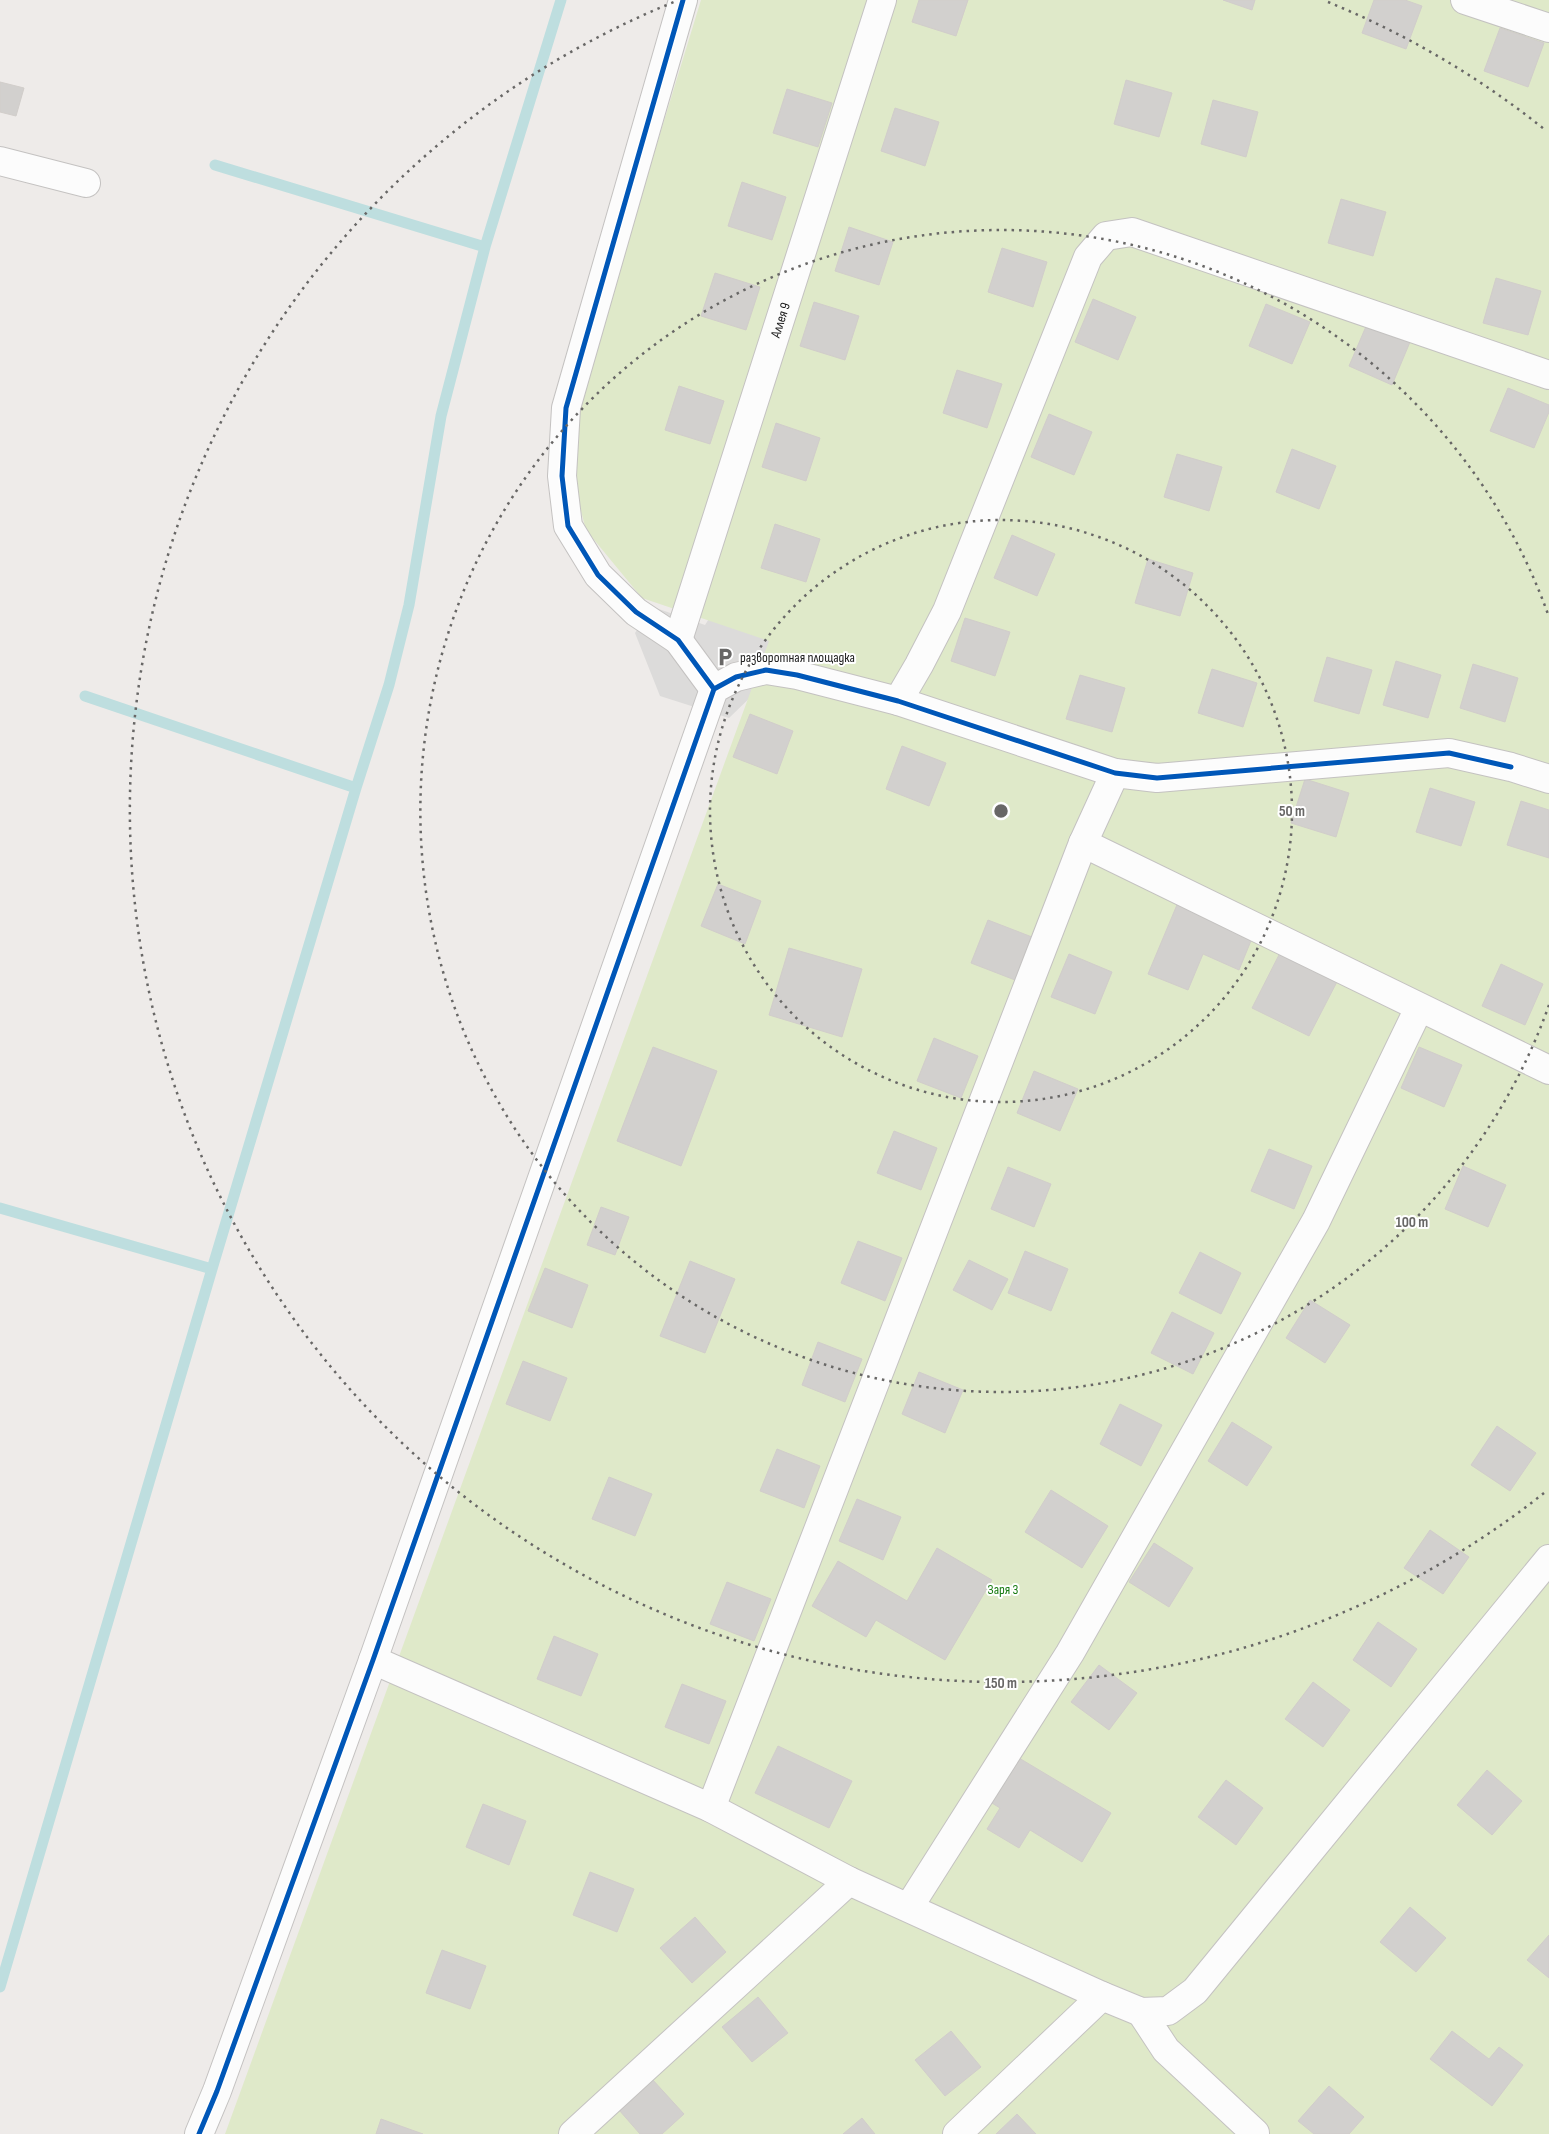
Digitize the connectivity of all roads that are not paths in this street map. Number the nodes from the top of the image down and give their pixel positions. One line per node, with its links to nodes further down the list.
1 (683, 0): 8 (street)
2 (882, 0): 8 (street, Аллея 9)
3 (1465, 0): 4 (street)
4 (1549, 28)
5 (0, 161): 6 (street)
6 (86, 183)
7 (1549, 375): 10 (street)
8 (678, 640): 9 (street)
9 (714, 690): 10 (street); 17 (street)
10 (898, 701): 11 (street)
11 (1115, 773): 12 (street); 13 (street)
12 (1549, 779)
13 (1083, 844): 14 (street); 18 (street)
14 (1419, 1008): 15 (street); 20 (street)
15 (1549, 1070)
16 (1549, 1559): 22 (street)
17 (374, 1660): 18 (street); 24 (street)
18 (711, 1808): 19 (street)
19 (849, 1881): 20 (street); 25 (street)
20 (909, 1907): 21 (street)
21 (1102, 1996): 22 (street); 26 (street)
22 (1141, 2012): 23 (street)
23 (1255, 2133)
24 (199, 2134)
25 (573, 2134)
26 (956, 2134)

